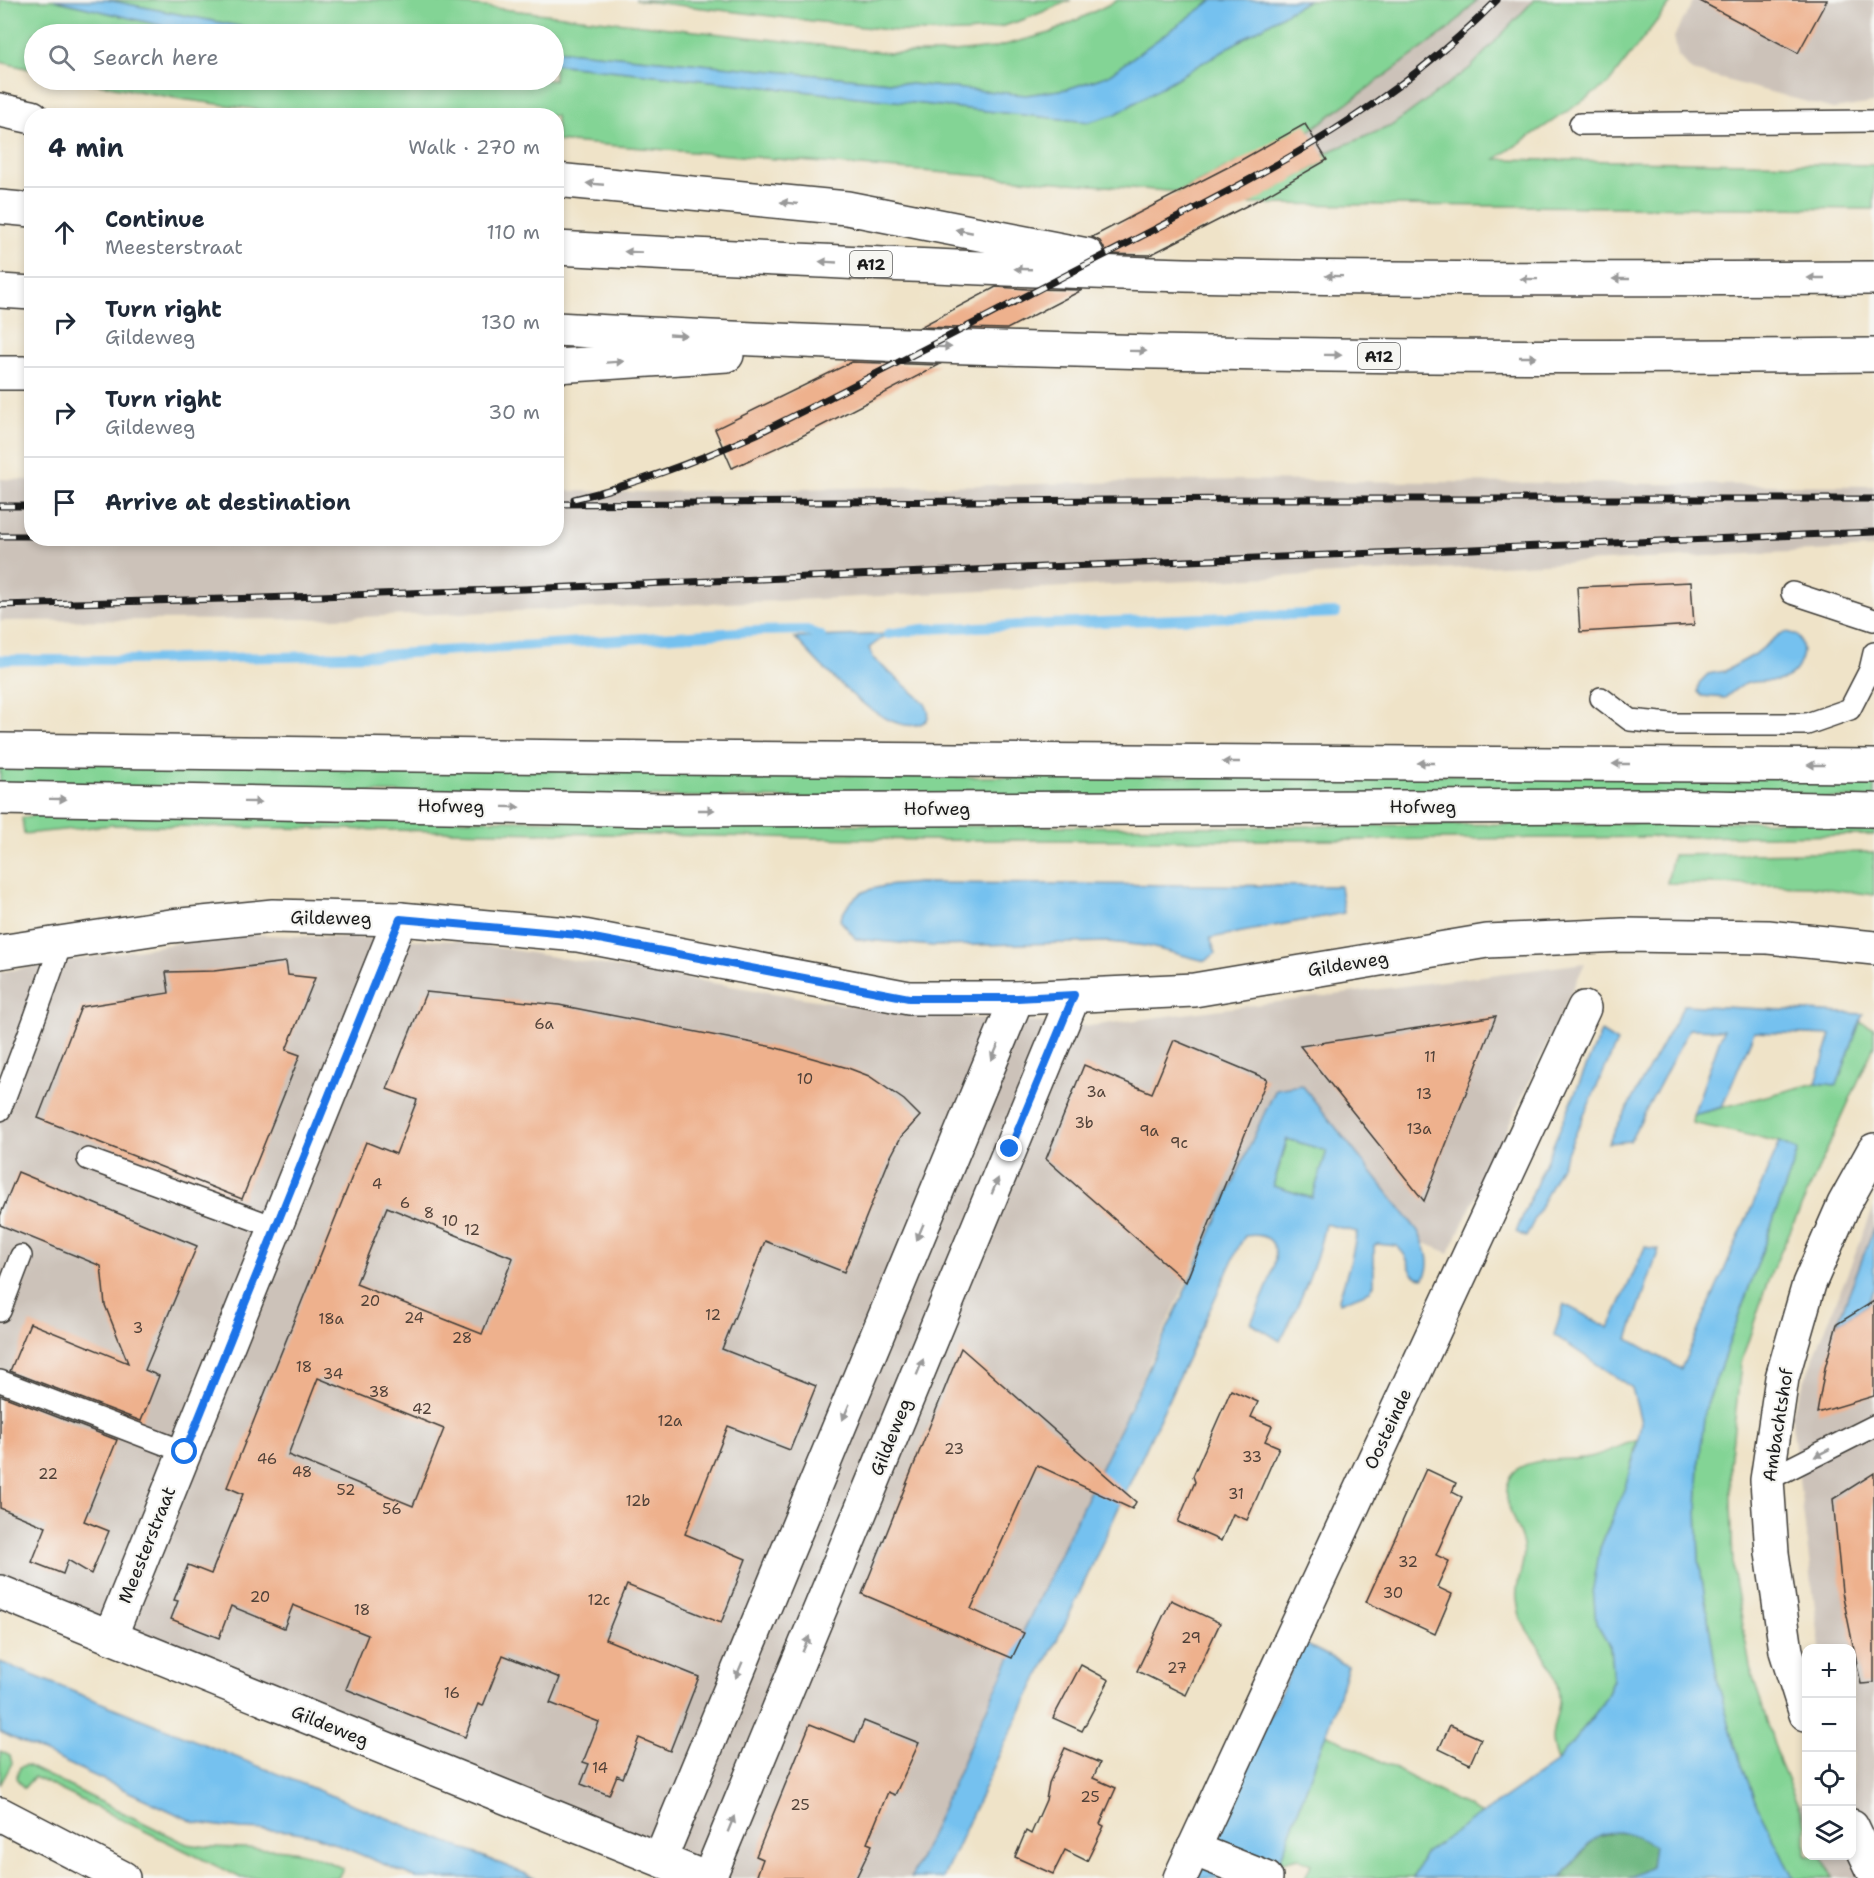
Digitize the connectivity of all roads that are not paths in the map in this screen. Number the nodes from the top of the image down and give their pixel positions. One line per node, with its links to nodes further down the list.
1 (0, 110): 2 (main road)
2 (24, 115)
3 (1874, 121): 4 (lane)
4 (1580, 124)
5 (564, 181): 9 (main road, A12, one-way to 5)
6 (0, 207): 7 (main road)
7 (24, 209)
8 (564, 248): 9 (main road, A12, one-way to 8)
9 (1186, 275): 10 (main road, A12, one-way to 9)
10 (1874, 278)
11 (0, 291): 12 (main road)
12 (24, 292)
13 (564, 329): 14 (main road, A12, one-way to 14)
14 (885, 345): 15 (main road, A12, one-way to 15); 16 (main road, A12, one-way to 14)
15 (1874, 355)
16 (564, 365)
17 (0, 373): 18 (main road)
18 (24, 373)
19 (1792, 592): 20 (lane)
20 (1874, 620)
21 (1874, 653): 22 (lane)
22 (1601, 698)
23 (0, 750): 24 (main road, one-way to 23)
24 (1874, 766)
25 (0, 798): 26 (main road, Hofweg, one-way to 26)
26 (1874, 810)
27 (400, 919): 28 (main road, Gildeweg); 32 (main road, Gildeweg); 37 (main road, Meesterstraat)
28 (61, 944): 30 (main road, Gildeweg); 34 (lane)
29 (1874, 948): 31 (main road, Gildeweg)
30 (0, 952)
31 (1074, 995): 32 (main road, Gildeweg); 53 (main road, Gildeweg, one-way to 31)
32 (1017, 998): 49 (main road, one-way to 49)
33 (1584, 1008): 50 (main road, Oosteinde)
34 (0, 1110)
35 (1874, 1150): 43 (main road, Ambachtshof)
36 (88, 1159): 37 (lane)
37 (275, 1227): 42 (main road, Meesterstraat)
38 (21, 1256): 39 (lane)
39 (0, 1311)
40 (0, 1382): 42 (lane)
41 (1874, 1426): 43 (lane, one-way to 43)
42 (185, 1452): 45 (main road, Meesterstraat)
43 (1767, 1480): 46 (main road, Ambachtshof)
44 (0, 1592): 45 (main road, Gildeweg)
45 (110, 1637): 49 (main road, Gildeweg)
46 (1802, 1701)
47 (0, 1814): 52 (main road)
48 (1856, 1836): 51 (main road)
49 (660, 1859): 53 (main road, Gildeweg)
50 (1192, 1860): 54 (main road, Oosteinde)
51 (1874, 1872)
52 (123, 1878)
53 (707, 1878)
54 (1266, 1878)

